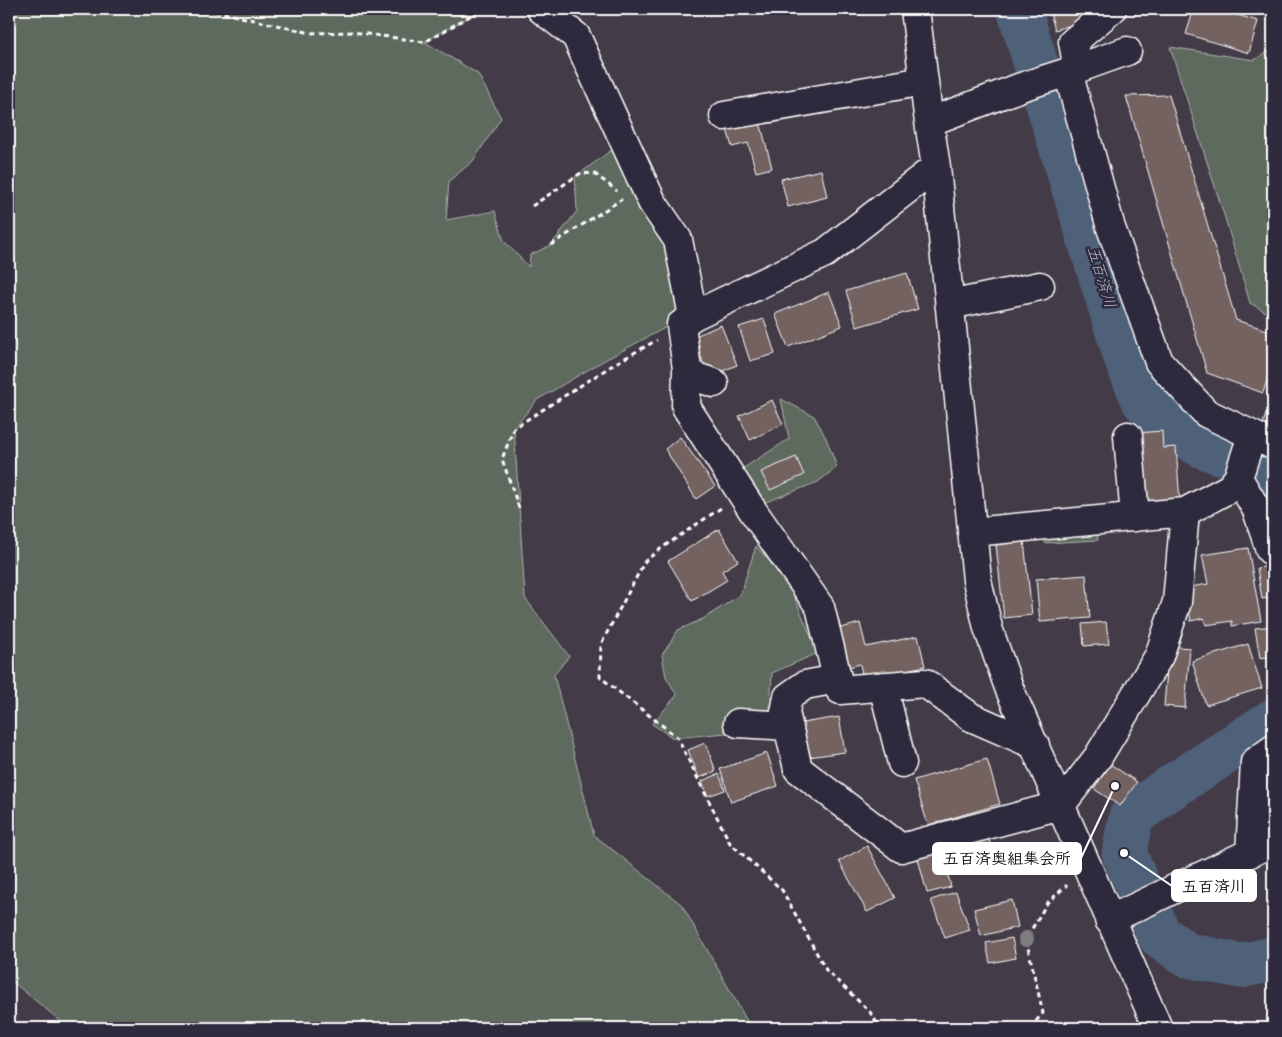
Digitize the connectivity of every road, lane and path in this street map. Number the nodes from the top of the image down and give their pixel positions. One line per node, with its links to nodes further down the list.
1 (206, 9): 2 (path)
2 (482, 9)
3 (541, 9): 16 (street)
4 (915, 9): 8 (street)
5 (1112, 9): 7 (street)
6 (1127, 51): 7 (street)
7 (1073, 70): 10 (street); 20 (street)
8 (924, 81): 9 (street); 10 (street)
9 (724, 116)
10 (929, 122): 11 (street)
11 (936, 167): 15 (street); 16 (street)
12 (532, 206): 13 (path)
13 (551, 245)
14 (1040, 286): 15 (street)
15 (950, 305): 26 (street)
16 (687, 321): 17 (street); 23 (path)
17 (687, 374): 18 (street); 22 (street)
18 (714, 383)
19 (1128, 436): 25 (street)
20 (1258, 441): 21 (street)
21 (1238, 478): 24 (street); 27 (street)
22 (742, 494): 28 (street); 39 (path)
23 (520, 508)
24 (1185, 512): 25 (street); 35 (street)
25 (1135, 516): 26 (street)
26 (972, 532): 32 (street)
27 (1270, 550)
28 (837, 679): 29 (street); 31 (street)
29 (883, 686): 32 (street); 34 (street)
30 (738, 723): 31 (street)
31 (788, 726): 35 (street)
32 (1034, 745): 35 (street)
33 (1273, 749): 36 (street)
34 (902, 763)
35 (1060, 805): 37 (street)
36 (1262, 847): 38 (street)
37 (1087, 867): 38 (street); 40 (path)
38 (1109, 920): 41 (street)
39 (880, 1028)
40 (1030, 1028)
41 (1158, 1028)

